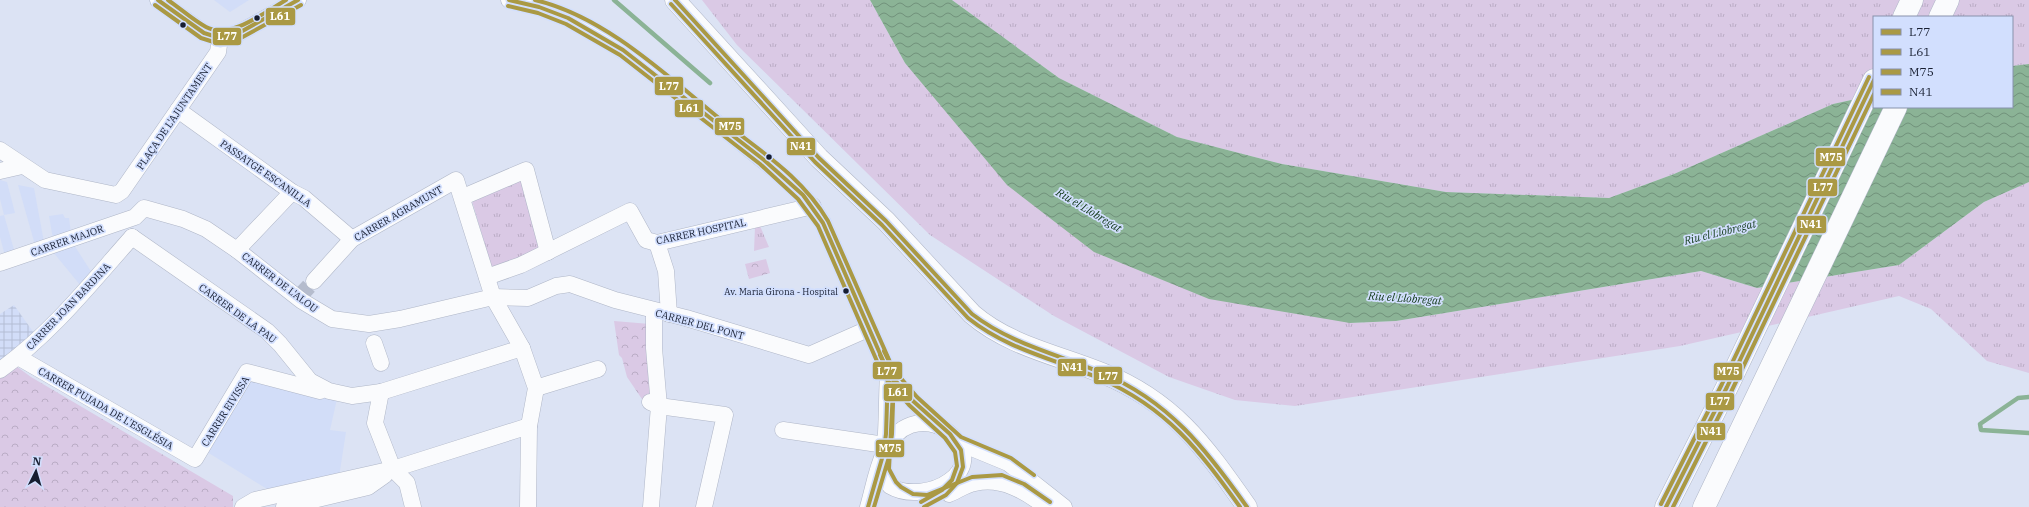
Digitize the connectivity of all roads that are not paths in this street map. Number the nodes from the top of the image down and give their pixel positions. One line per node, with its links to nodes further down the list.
1 (158, 0): 9 (street)
2 (298, 0): 9 (street)
3 (509, 0): 19 (street)
4 (675, 0): 52 (main road)
5 (1912, 0): 7 (highway)
6 (1948, 0): 8 (highway)
7 (1904, 16)
8 (1940, 16)
9 (220, 38): 12 (street, PLAÇA DE L'AJUNTAMENT)
10 (1873, 82): 66 (highway)
11 (1896, 108): 67 (highway)
12 (178, 110): 16 (street, PLAÇA DE L'AJUNTAMENT); 17 (street, PASSATGE ESCANILLA)
13 (0, 150): 14 (street)
14 (22, 166): 15 (street); 16 (street)
15 (0, 171)
16 (122, 191): 20 (street)
17 (292, 192): 22 (street, PASSATGE ESCANILLA); 24 (street)
18 (463, 197): 22 (street, CARRER AGRAMUNT); 25 (street); 27 (street)
19 (813, 206): 23 (street, CARRER HOSPITAL); 32 (street)
20 (135, 217): 21 (street); 24 (street, CARRER DE L'ALOU); 26 (street, CARRER MAJOR)
21 (132, 237): 35 (street, CARRER JOAN BARDINA); 42 (street, CARRER DE LA PAU)
22 (352, 239): 28 (street, CARRER AGRAMUNT)
23 (656, 242): 25 (street, CARRER HOSPITAL); 31 (street)
24 (237, 250): 30 (street, CARRER DE L'ALOU)
25 (548, 252): 27 (street, CARRER HOSPITAL)
26 (0, 263)
27 (487, 275): 30 (street)
28 (314, 281)
29 (531, 297): 30 (street, CARRER DE L'ALOU); 31 (street, CARRER DEL PONT)
30 (488, 298): 34 (street)
31 (661, 312): 32 (street, CARRER DEL PONT); 43 (street)
32 (868, 329): 39 (street)
33 (374, 343): 36 (street)
34 (523, 351): 40 (street); 41 (street, CARRER DE LA PAU)
35 (18, 357): 38 (street, CARRER JOAN BARDINA); 49 (street, CARRER PUJADA DE L'ESGLÉSIA)
36 (381, 363)
37 (598, 369): 40 (street)
38 (0, 370)
39 (888, 372): 45 (street); 48 (street)
40 (536, 388): 44 (street)
41 (382, 389): 42 (street, CARRER DE LA PAU); 50 (street)
42 (329, 391): 49 (street, CARRER EIVISSA)
43 (654, 404): 59 (street); 60 (street)
44 (529, 426): 50 (street); 58 (street)
45 (940, 427): 47 (street); 48 (street)
46 (783, 430): 48 (street)
47 (957, 442): 53 (street); 64 (street)
48 (884, 450): 53 (street); 61 (street)
49 (195, 459)
50 (393, 470): 51 (street); 54 (street); 55 (street)
51 (407, 483): 56 (street); 57 (street)
52 (1234, 498): 65 (main road)
53 (939, 499): 62 (street); 63 (street)
54 (243, 507)
55 (284, 507)
56 (413, 507)
57 (423, 507)
58 (528, 507)
59 (650, 507)
60 (704, 507)
61 (868, 507)
62 (924, 507)
63 (1046, 507)
64 (1064, 507)
65 (1247, 507)
66 (1666, 507)
67 (1704, 507)

